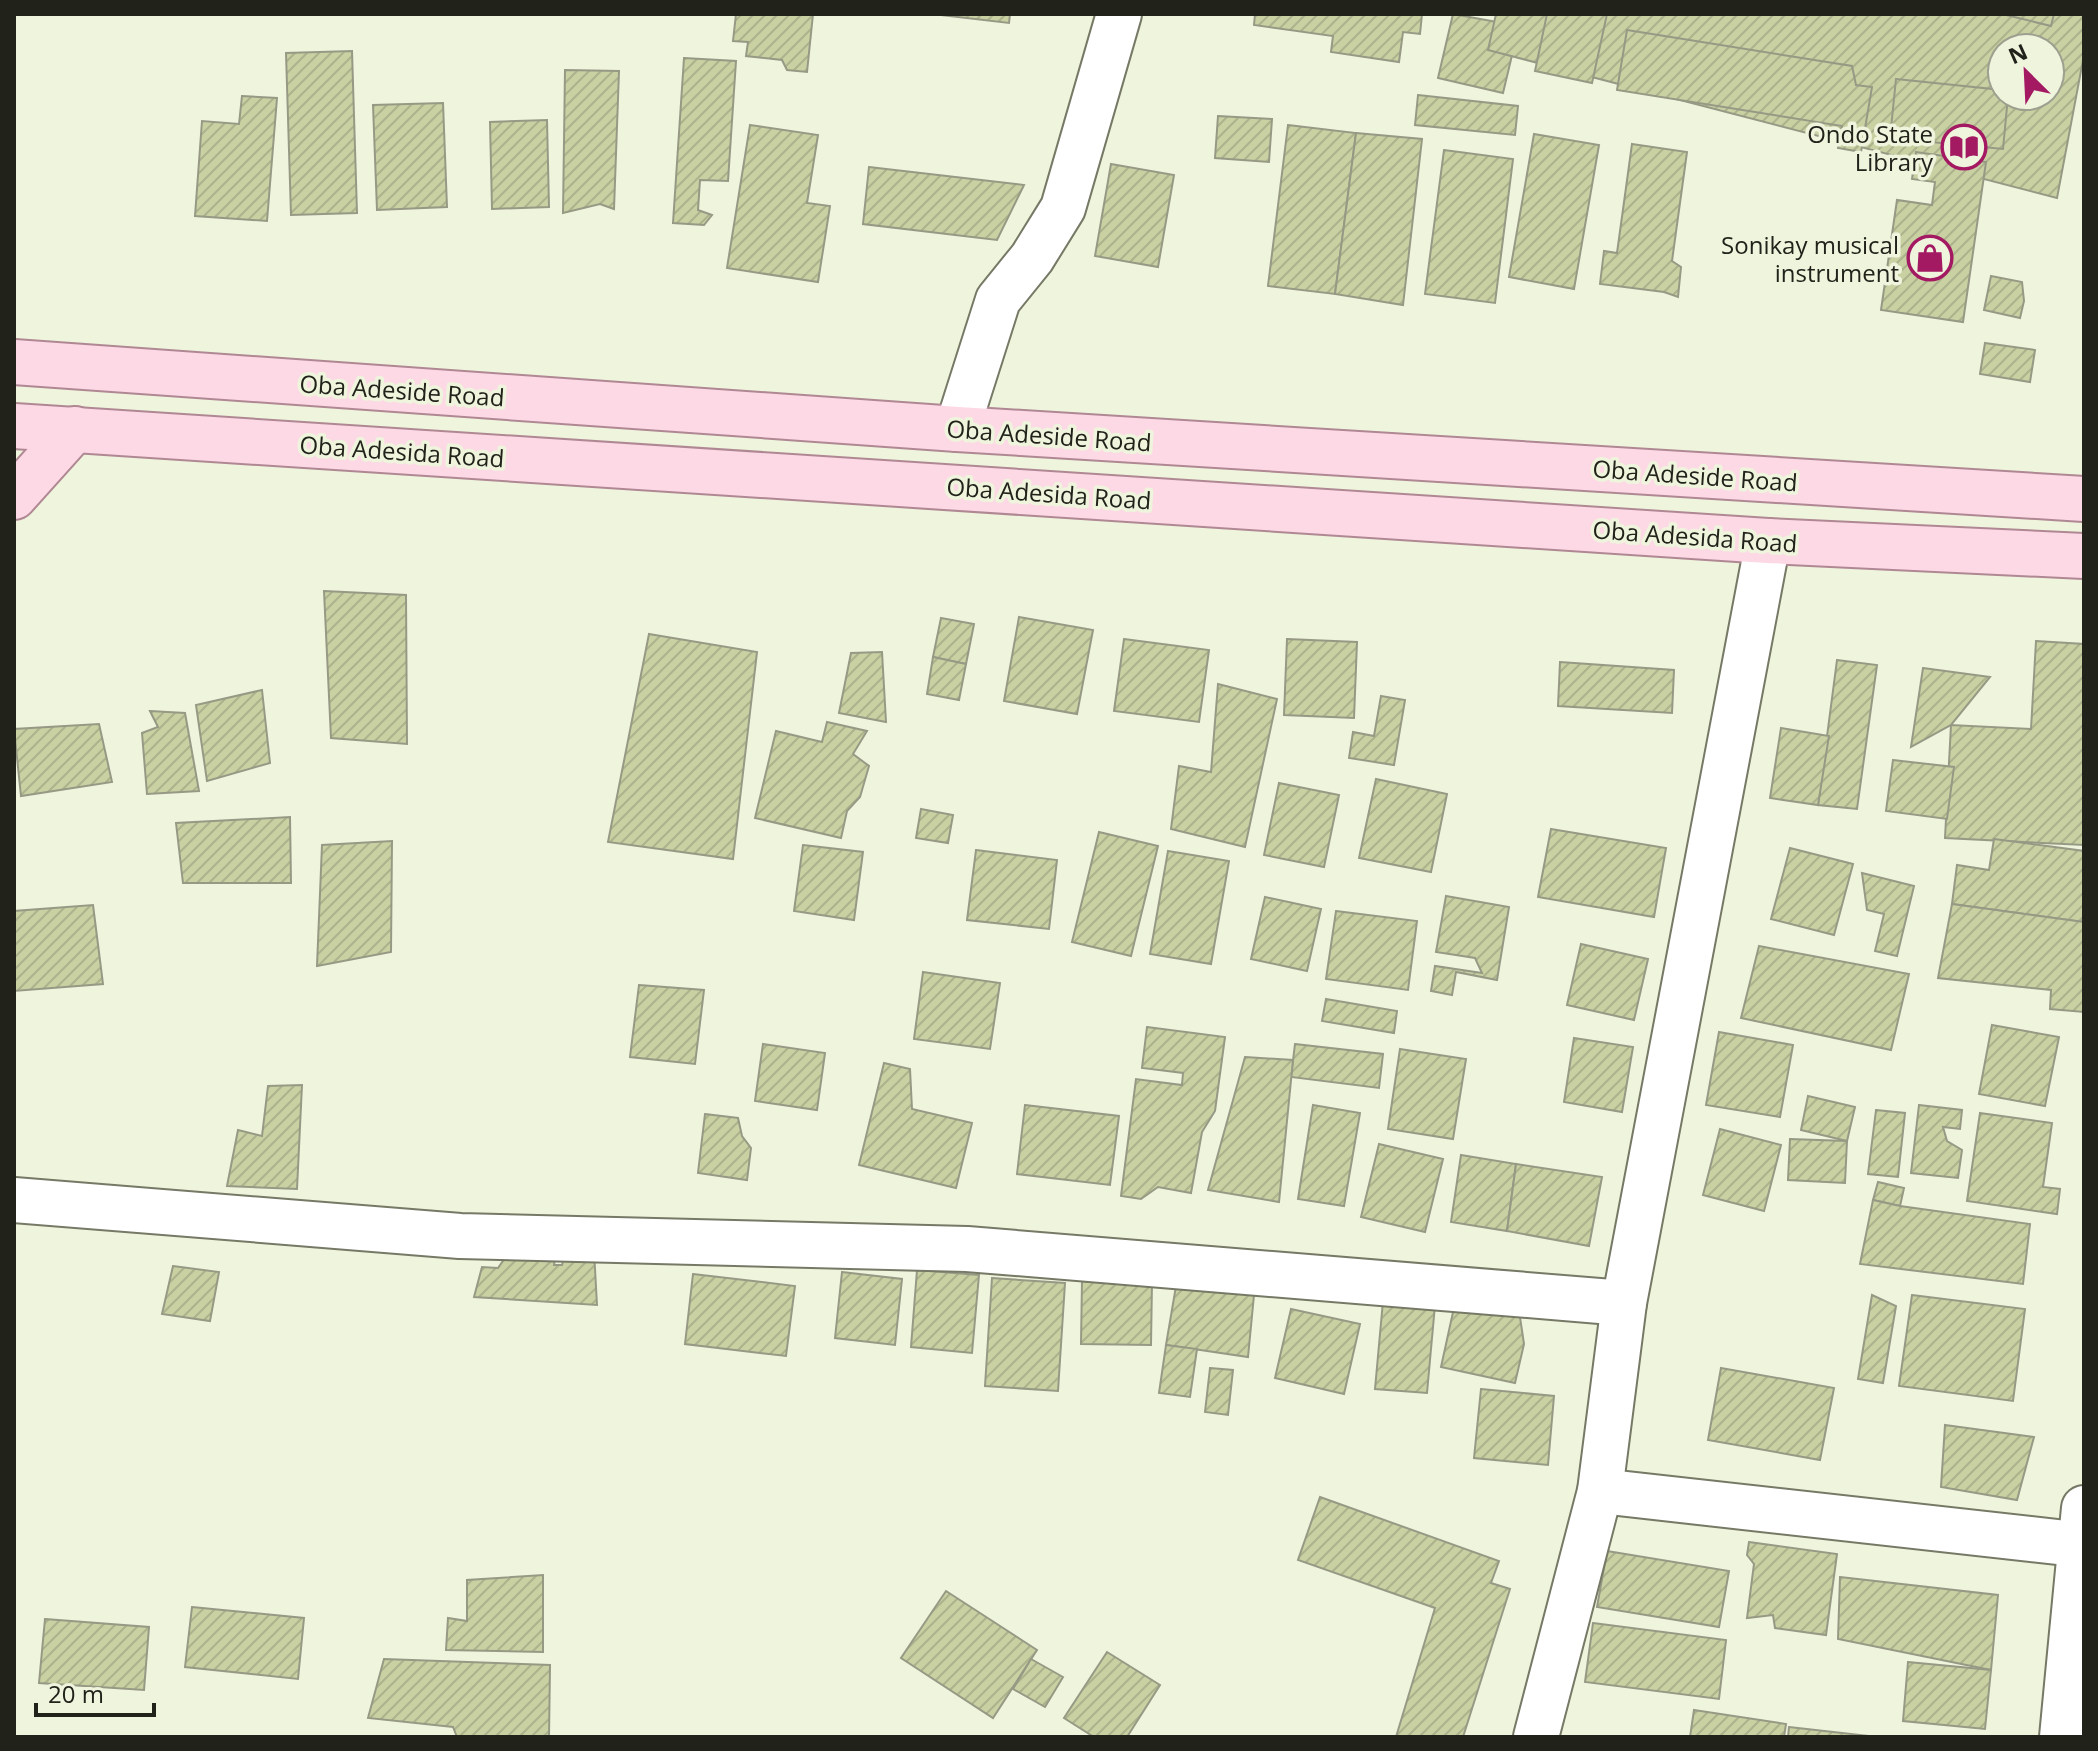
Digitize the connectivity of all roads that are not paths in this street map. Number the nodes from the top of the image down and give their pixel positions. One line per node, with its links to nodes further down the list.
1 (1119, 14): 6 (street)
2 (14, 362): 3 (main road, Oba Adeside Road)
3 (754, 415): 6 (main road, Oba Adeside Road); 7 (main road)
4 (14, 426): 5 (main road, Oba Adesida Road)
5 (75, 429): 7 (main road, Oba Adesida Road); 8 (main road)
6 (957, 429): 9 (main road, Oba Adeside Road)
7 (749, 473): 10 (main road, Oba Adesida Road)
8 (14, 497)
9 (2084, 499)
10 (1768, 541): 11 (main road, Oba Adesida Road); 13 (street)
11 (2084, 556)
12 (14, 1200): 13 (street)
13 (1624, 1303): 14 (street)
14 (1600, 1491): 15 (street); 16 (street)
15 (2083, 1532): 17 (street)
16 (1536, 1737)
17 (2062, 1737)

